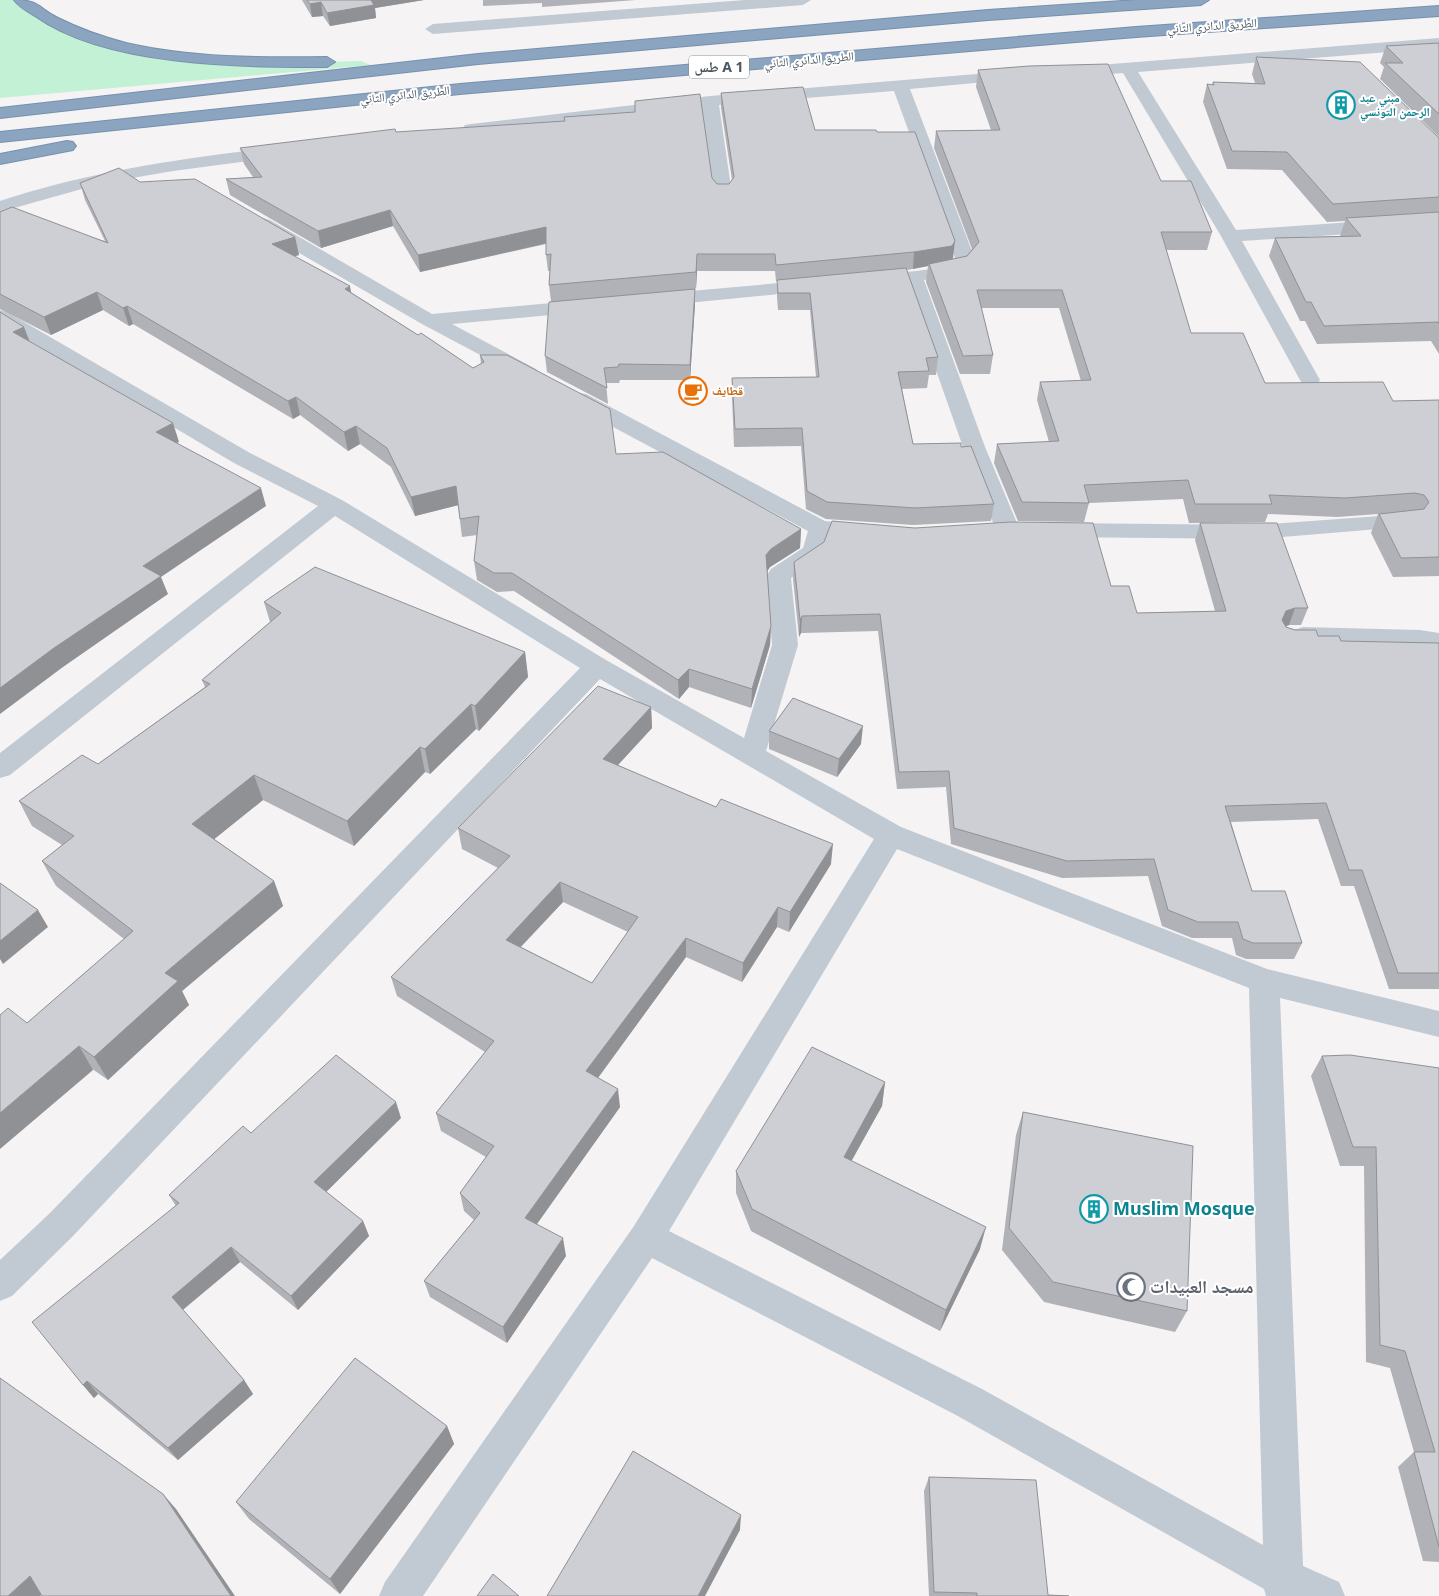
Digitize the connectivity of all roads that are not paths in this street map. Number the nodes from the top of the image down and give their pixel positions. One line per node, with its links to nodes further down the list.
1 (22, 0): 8 (highway)
2 (803, 0): 5 (street)
3 (1201, 0): 8 (highway, الطريق الدائري الثاني / طس A 1)
4 (1439, 10): 14 (highway, الطريق الدائري الثاني / طس A 1)
5 (434, 29)
6 (1439, 43): 7 (street)
7 (1340, 52): 9 (street); 10 (street)
8 (478, 59): 16 (highway, الطريق الدائري الثاني / طس A 1)
9 (1354, 66)
10 (1128, 68): 11 (street); 27 (street)
11 (1059, 73)
12 (1029, 75): 13 (street)
13 (900, 84): 15 (street); 28 (street)
14 (460, 89): 18 (highway, الطريق الدائري الثاني / طس A 1); 20 (highway)
15 (710, 101): 17 (street); 23 (street)
16 (0, 113)
17 (456, 131)
18 (0, 137)
19 (299, 149): 21 (street)
20 (0, 159)
21 (162, 166): 22 (street); 24 (street)
22 (188, 180)
23 (723, 194)
24 (0, 207)
25 (248, 215): 34 (street)
26 (1439, 222): 27 (street)
27 (1230, 236): 35 (street)
28 (913, 277): 29 (street); 37 (street)
29 (854, 282)
30 (834, 284): 31 (street)
31 (636, 302)
32 (607, 304): 34 (street)
33 (0, 316): 36 (street)
34 (429, 320): 38 (street)
35 (1310, 380)
36 (334, 506): 42 (street); 44 (street)
37 (1407, 521)
38 (820, 528): 39 (street); 43 (street)
39 (885, 533)
40 (1289, 636): 41 (street)
41 (1439, 642)
42 (597, 666): 43 (street); 49 (street)
43 (752, 754): 45 (street)
44 (0, 768)
45 (892, 835): 46 (street); 48 (street)
46 (1264, 981): 47 (street); 50 (street)
47 (1439, 1024)
48 (646, 1236): 50 (street); 51 (street)
49 (0, 1284)
50 (1283, 1587): 52 (street)
51 (399, 1596)
52 (1325, 1596)

